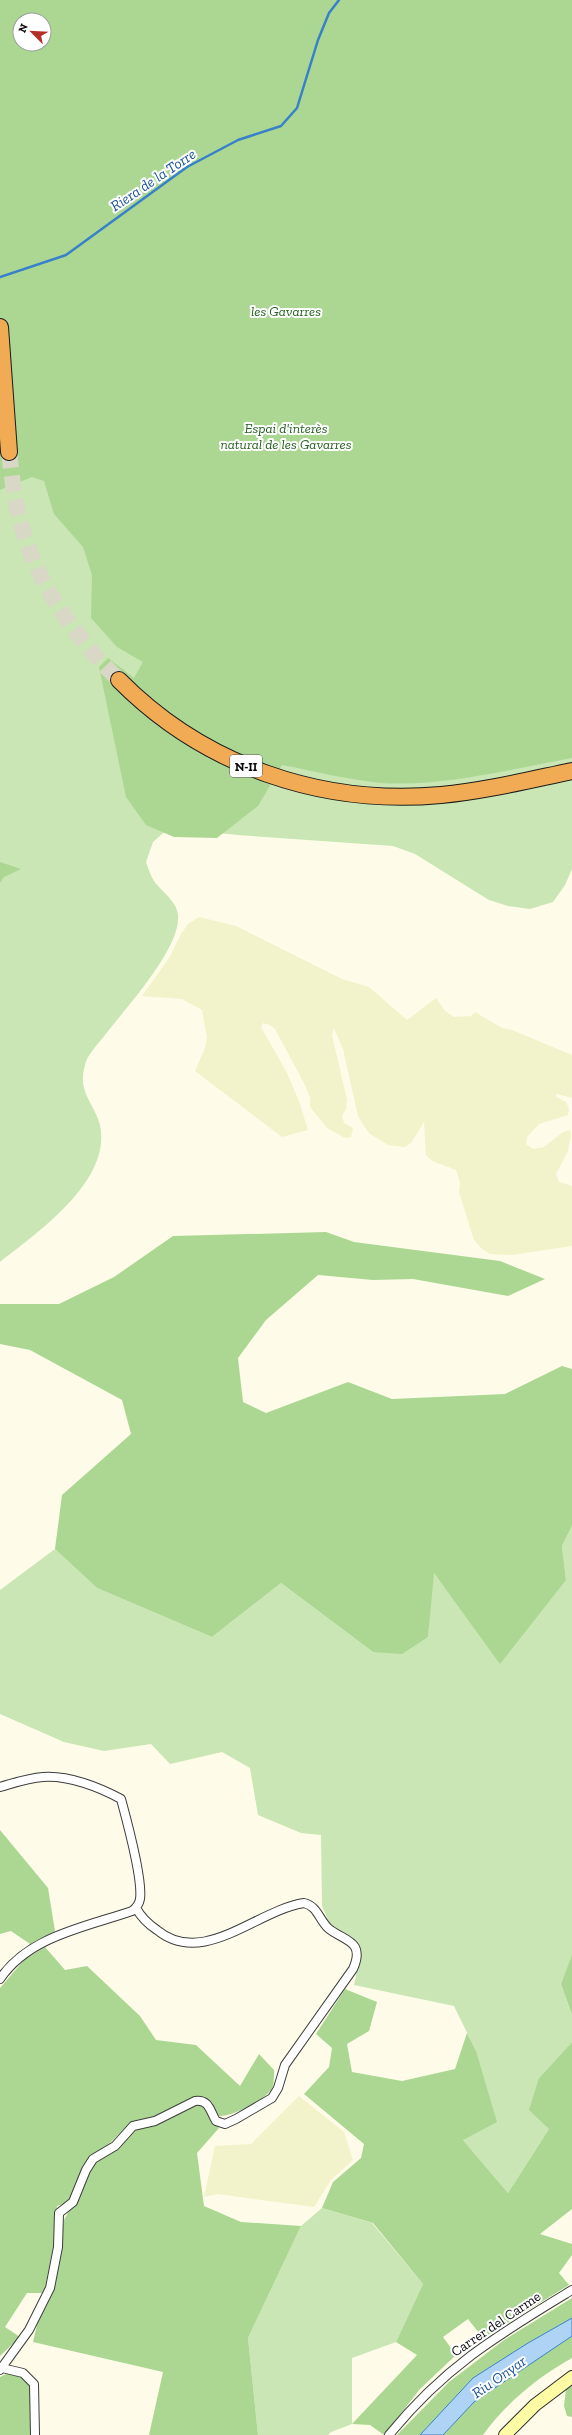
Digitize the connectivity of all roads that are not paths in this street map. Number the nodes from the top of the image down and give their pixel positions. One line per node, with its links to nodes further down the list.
1 (0, 327): 2 (highway)
2 (9, 452)
3 (119, 680): 4 (highway, N-II)
4 (572, 771)
5 (0, 1787): 6 (street)
6 (136, 1908): 7 (street); 9 (street)
7 (0, 1978)
8 (572, 2290): 12 (street, Carrer del Carme)
9 (1, 2369): 11 (street)
10 (572, 2377): 13 (main road)
11 (35, 2435)
12 (389, 2435)
13 (505, 2435)

